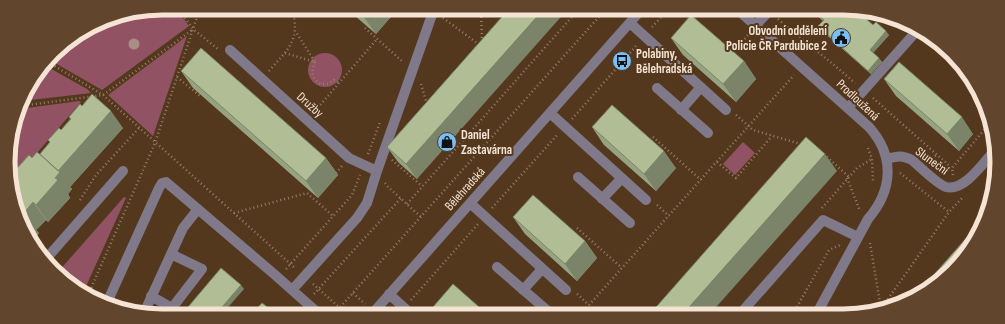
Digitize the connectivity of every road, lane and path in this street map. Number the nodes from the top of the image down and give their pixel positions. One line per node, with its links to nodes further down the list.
1 (183, 15): 18 (path)
2 (198, 15): 18 (path)
3 (293, 15): 19 (path)
4 (432, 15): 68 (street)
5 (439, 15): 6 (path)
6 (481, 15)
7 (512, 15): 15 (path)
8 (574, 15): 75 (path)
9 (601, 15): 86 (path)
10 (634, 15): 46 (street, Bělehradská)
11 (635, 15): 22 (street)
12 (664, 15): 22 (path)
13 (744, 15): 16 (street, Prodloužená)
14 (766, 15): 16 (street)
15 (515, 18)
16 (756, 26): 43 (street, Prodloužená)
17 (365, 28): 23 (path)
18 (193, 29): 24 (path); 31 (path); 37 (path)
19 (296, 32): 26 (path); 28 (path)
20 (748, 34): 25 (path)
21 (914, 34): 43 (street)
22 (645, 36): 35 (street); 48 (path)
23 (377, 39): 27 (path); 34 (path)
24 (225, 50): 32 (street, Družby)
25 (734, 52)
26 (285, 53): 28 (path); 32 (path)
27 (402, 61)
28 (315, 62): 34 (path)
29 (52, 64): 37 (path)
30 (794, 75): 49 (path)
31 (177, 77): 39 (path); 55 (path)
32 (262, 79): 47 (street, Družby)
33 (420, 81): 42 (path)
34 (339, 84): 47 (path)
35 (701, 87): 44 (street); 45 (street)
36 (657, 88): 44 (street)
37 (103, 95): 38 (path); 50 (path)
38 (92, 96): 40 (path); 41 (path)
39 (200, 96)
40 (87, 102)
41 (26, 105)
42 (428, 107)
43 (848, 108): 61 (street, Prodloužená)
44 (682, 110): 52 (street)
45 (726, 110)
46 (550, 113): 48 (street); 79 (street, Bělehradská)
47 (307, 120): 64 (street, Družby)
48 (565, 126): 72 (street); 87 (path)
49 (748, 126): 53 (path); 62 (path)
50 (139, 128): 55 (path); 80 (path)
51 (986, 128): 66 (path)
52 (708, 133)
53 (772, 136): 57 (path); 62 (path)
54 (653, 137): 73 (path)
55 (155, 143): 84 (path); 103 (path)
56 (866, 145): 74 (path)
57 (806, 146)
58 (819, 149): 82 (path)
59 (937, 155): 65 (path)
60 (990, 155): 65 (street, Sluneční)
61 (887, 159): 65 (street, Sluneční); 91 (street, Prodloužená)
62 (717, 162): 73 (path)
63 (389, 164): 75 (path)
64 (364, 165): 68 (street, Družby); 85 (path)
65 (918, 166): 69 (path)
66 (952, 168)
67 (123, 171): 96 (street)
68 (377, 171): 76 (path); 101 (street)
69 (903, 174): 71 (path); 110 (path)
70 (578, 177): 77 (street)
71 (899, 177)
72 (622, 178): 77 (street); 78 (street)
73 (701, 180): 99 (path)
74 (873, 185)
75 (422, 186): 81 (path)
76 (400, 198): 81 (path); 102 (path)
77 (602, 199): 88 (street)
78 (646, 200)
79 (470, 203): 87 (street); 107 (street, Bělehradská)
80 (77, 204)
81 (406, 204): 86 (path)
82 (864, 205)
83 (198, 209): 95 (street); 104 (street); 109 (street)
84 (234, 213): 85 (path); 97 (path)
85 (333, 216): 97 (path)
86 (421, 216): 113 (path)
87 (485, 216): 100 (street); 117 (path)
88 (630, 222)
89 (577, 228): 99 (path)
90 (847, 232): 91 (street); 120 (street); 121 (path)
91 (858, 237): 122 (street, Prodloužená)
92 (873, 237): 93 (path)
93 (870, 243): 94 (path); 111 (path)
94 (866, 250)
95 (171, 254): 108 (street); 108 (street)
96 (49, 256)
97 (291, 264): 101 (path)
98 (497, 267): 105 (street)
99 (622, 268): 119 (path)
100 (542, 269): 105 (street); 106 (street)
101 (305, 276): 102 (path); 104 (street)
102 (319, 289): 113 (path)
103 (90, 290)
104 (292, 290): 114 (street)
105 (523, 290): 118 (street)
106 (566, 290)
107 (389, 294): 115 (street, Bělehradská); 116 (street)
108 (151, 296): 112 (street)
109 (110, 299)
110 (886, 302)
111 (880, 304)
112 (146, 308)
113 (340, 308)
114 (313, 309)
115 (376, 309)
116 (407, 309)
117 (409, 309)
118 (545, 309)
119 (585, 309)
120 (744, 309)
121 (797, 309)
122 (819, 309)

